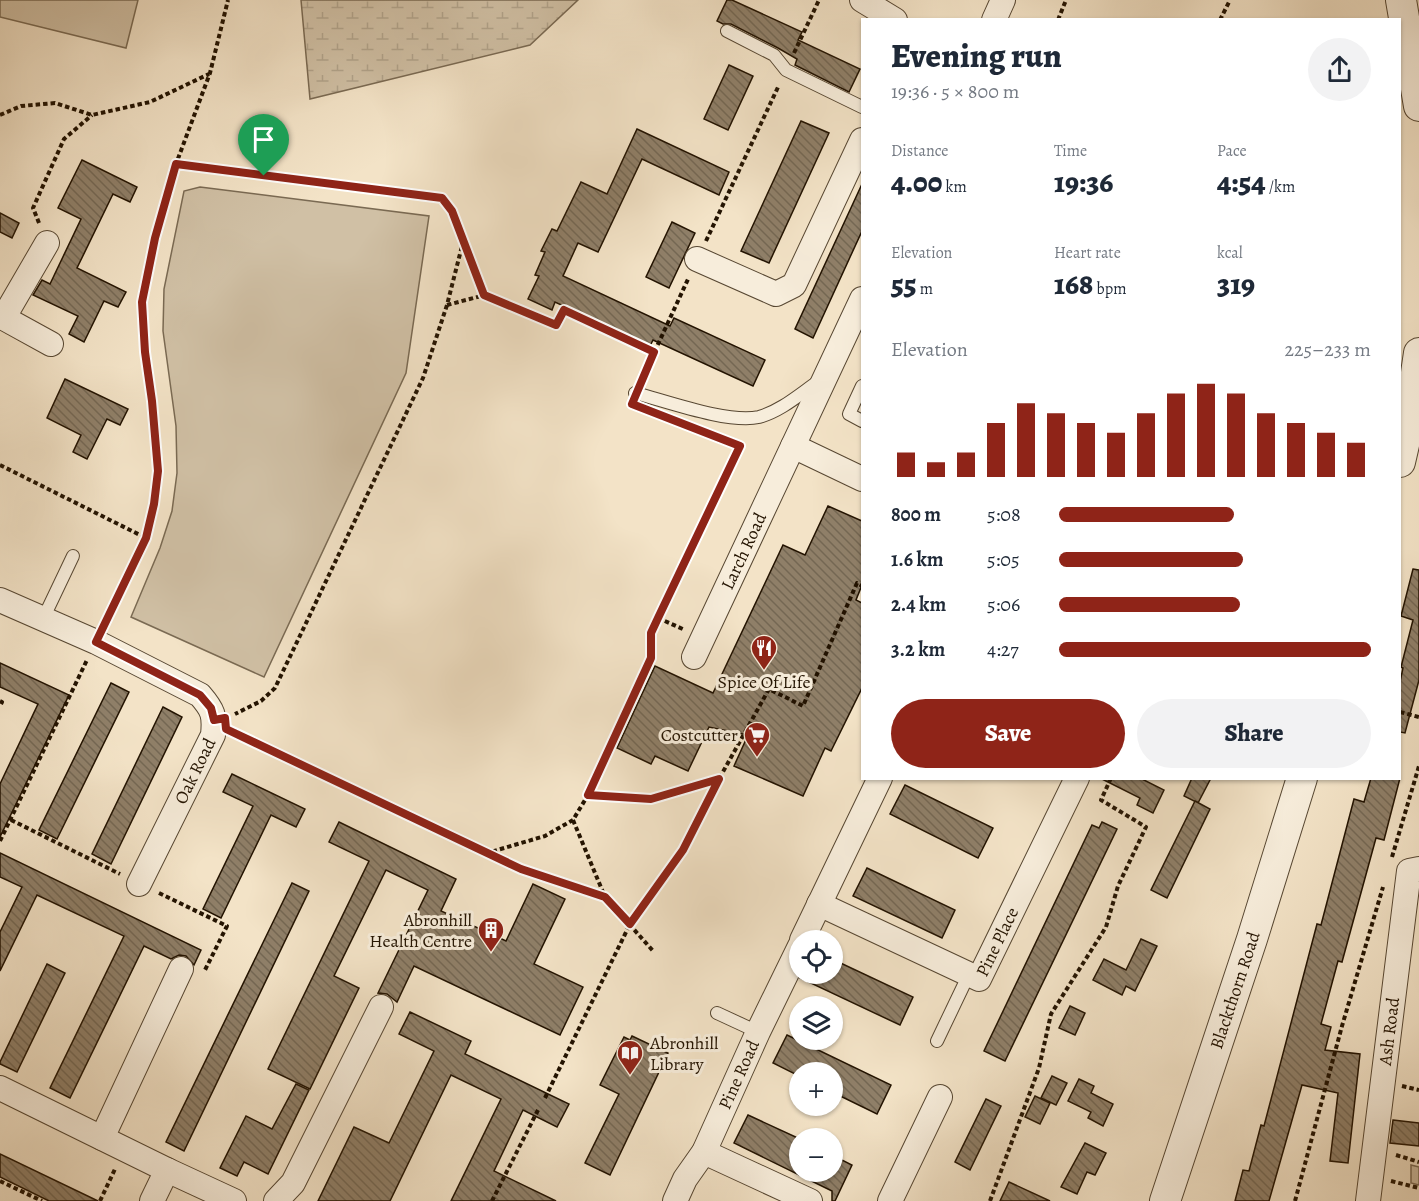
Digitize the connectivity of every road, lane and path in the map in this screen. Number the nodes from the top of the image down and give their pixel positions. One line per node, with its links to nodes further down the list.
1 (228, 0): 14 (path)
2 (819, 0): 13 (path)
3 (862, 0): 8 (street)
4 (1003, 0): 9 (street)
5 (1066, 0): 10 (path)
6 (1230, 0): 11 (path)
7 (1401, 0): 15 (street)
8 (892, 18)
9 (995, 18)
10 (1059, 18)
11 (1221, 18)
12 (727, 31): 13 (lane)
13 (786, 70): 16 (lane); 23 (path)
14 (210, 74): 18 (path); 20 (path)
15 (1419, 106)
16 (861, 107)
17 (0, 115): 18 (path)
18 (92, 115): 22 (path)
19 (861, 143): 23 (street)
20 (176, 164): 21 (path); 40 (path)
21 (463, 242): 24 (path); 26 (path)
22 (47, 243): 27 (street)
23 (697, 260): 29 (path)
24 (484, 295): 26 (path); 29 (path)
25 (861, 301): 31 (street, Larch Road)
26 (447, 305): 51 (path)
27 (2, 316): 28 (street)
28 (51, 344)
29 (654, 352): 33 (path)
30 (1419, 353): 37 (street)
31 (826, 376): 33 (lane); 36 (street, Larch Road)
32 (861, 388): 34 (lane)
33 (635, 393)
34 (861, 420)
35 (697, 429): 58 (path)
36 (793, 446): 39 (street); 46 (street, Larch Road)
37 (1401, 458)
38 (0, 465): 40 (path)
39 (861, 479)
40 (146, 538): 45 (path)
41 (73, 556): 44 (lane)
42 (861, 585): 53 (path)
43 (0, 600): 44 (street, Oak Road)
44 (43, 619): 45 (street, Oak Road)
45 (96, 642): 51 (street, Oak Road); 60 (path)
46 (694, 657)
47 (0, 701): 48 (path)
48 (0, 706)
49 (1401, 712): 50 (path)
50 (1419, 717)
51 (220, 719): 61 (path); 65 (street, Oak Road)
52 (1419, 766): 62 (path)
53 (719, 779): 58 (path); 68 (path)
54 (879, 780): 67 (street)
55 (1076, 780): 73 (street, Pine Place)
56 (1110, 780): 96 (path)
57 (1301, 780): 97 (street, Blackthorn Road)
58 (588, 795): 59 (path)
59 (573, 820): 61 (path); 66 (path)
60 (0, 841)
61 (487, 853): 66 (path)
62 (1389, 867)
63 (1419, 869): 99 (street, Ash Road)
64 (1385, 879): 98 (path)
65 (139, 884)
66 (605, 897): 68 (path)
67 (819, 904): 69 (street); 73 (street, Pine Place)
68 (630, 924): 70 (path); 80 (path)
69 (807, 930)
70 (654, 952)
71 (181, 969): 82 (street)
72 (789, 969): 76 (street, Pine Road)
73 (969, 974): 77 (lane)
74 (381, 1007): 91 (street)
75 (717, 1013): 76 (lane)
76 (758, 1032): 84 (street, Pine Road)
77 (937, 1041)
78 (2, 1093): 82 (street)
79 (940, 1097): 95 (street)
80 (545, 1098)
81 (538, 1110): 92 (path)
82 (102, 1138): 83 (street)
83 (125, 1150): 85 (street); 88 (path)
84 (704, 1152): 93 (street, Pine Road); 94 (street)
85 (167, 1170): 89 (street); 90 (street)
86 (0, 1181): 87 (path)
87 (42, 1201)
88 (100, 1201)
89 (152, 1201)
90 (234, 1201)
91 (276, 1201)
92 (492, 1201)
93 (675, 1201)
94 (810, 1201)
95 (890, 1201)
96 (990, 1201)
97 (1165, 1201)
98 (1295, 1201)
99 (1368, 1201)

